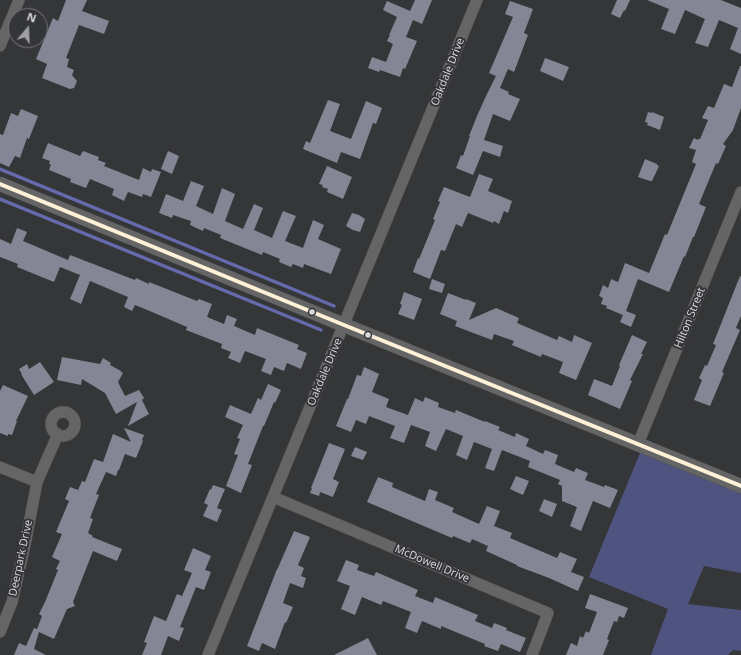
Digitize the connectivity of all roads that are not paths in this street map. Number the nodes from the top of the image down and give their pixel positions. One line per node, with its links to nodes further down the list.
1 (19, 0): 3 (street)
2 (477, 0): 6 (street, Oakdale Drive)
3 (0, 46)
4 (0, 184): 6 (street)
5 (741, 192): 8 (street, Hilton Street)
6 (344, 325): 8 (street); 12 (street, Oakdale Drive)
7 (58, 434): 10 (street, Deerpark Drive)
8 (638, 444): 11 (street)
9 (0, 467): 10 (street)
10 (37, 482): 13 (street, Deerpark Drive)
11 (741, 486)
12 (273, 497): 14 (street, Oakdale Drive); 15 (street, McDowell Drive)
13 (0, 632)
14 (208, 655)
15 (532, 655)

